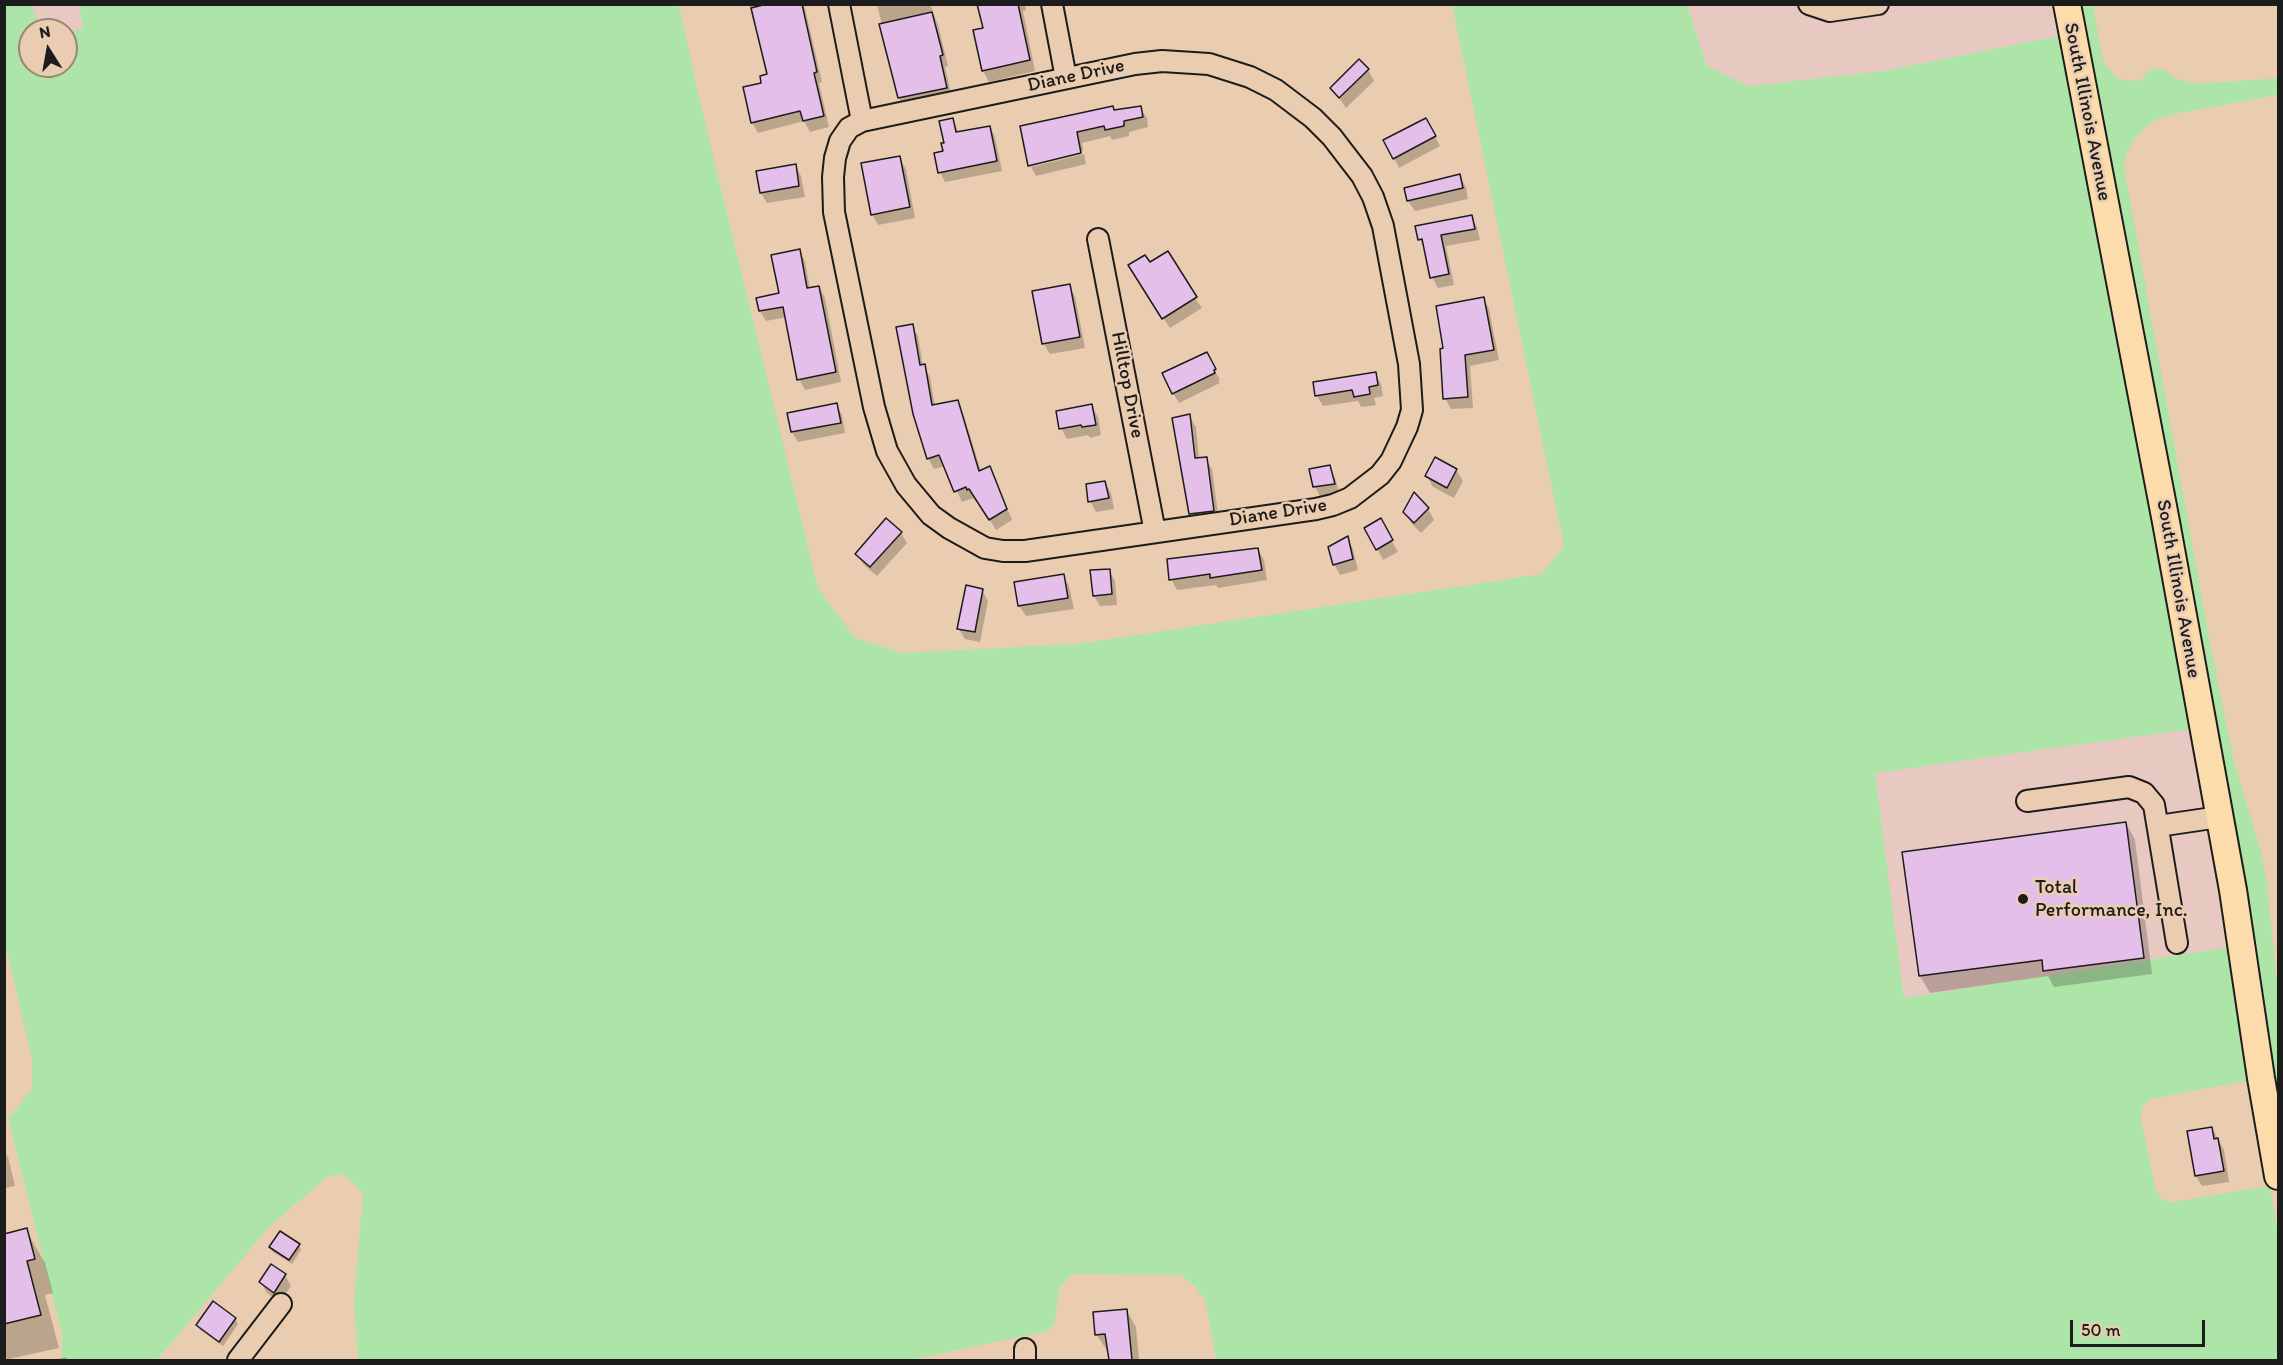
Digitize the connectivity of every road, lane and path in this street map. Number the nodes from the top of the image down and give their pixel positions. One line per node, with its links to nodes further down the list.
1 (839, 4): 7 (street)
2 (1052, 4): 6 (street)
3 (1809, 4): 4 (street)
4 (1878, 4)
5 (2067, 4): 11 (main road, South Illinois Avenue)
6 (1066, 78): 7 (street, Diane Drive); 9 (street, Diane Drive)
7 (862, 121): 9 (street, Diane Drive)
8 (1098, 239): 9 (street, Hilltop Drive)
9 (1155, 532)
10 (2027, 801): 12 (street)
11 (2219, 817): 12 (street); 14 (main road, South Illinois Avenue)
12 (2158, 826): 13 (street)
13 (2177, 944)
14 (2278, 1176)
15 (281, 1304): 16 (street)
16 (238, 1360)

